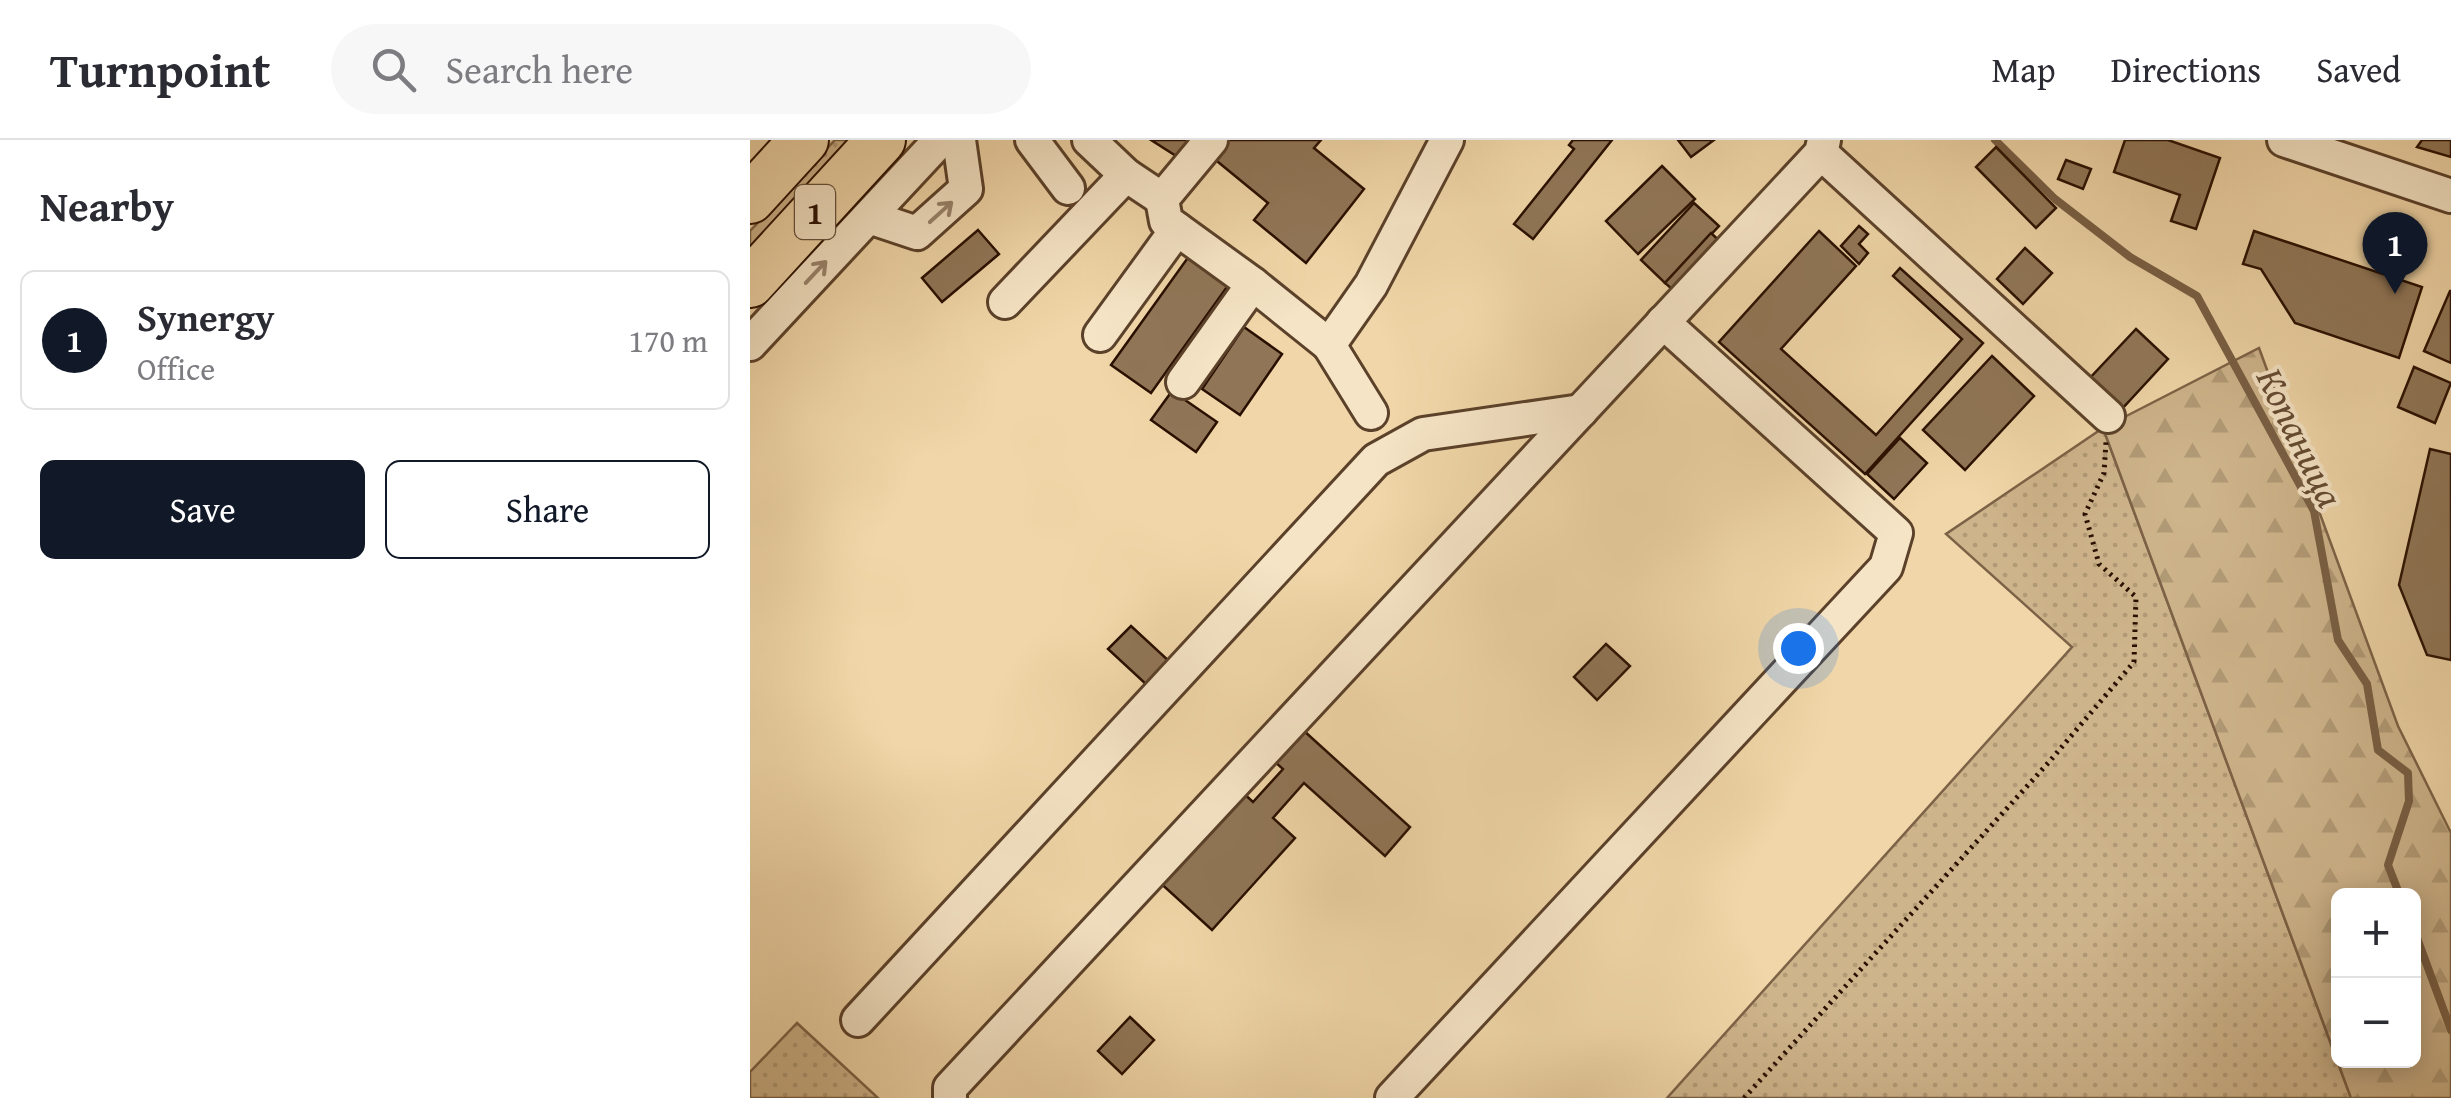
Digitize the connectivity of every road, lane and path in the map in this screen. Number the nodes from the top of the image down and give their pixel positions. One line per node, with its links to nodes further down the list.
1 (804, 140): 14 (highway, 1)
2 (881, 140): 18 (highway, 1)
3 (940, 140): 16 (street)
4 (959, 140): 16 (street, one-way to 4)
5 (1032, 140): 12 (street)
6 (1089, 140): 11 (street)
7 (1211, 140): 15 (street)
8 (1447, 140): 24 (street)
9 (2284, 140): 13 (street)
10 (1822, 146): 21 (street); 28 (street)
11 (1126, 175): 15 (street); 20 (street)
12 (1068, 188)
13 (2451, 196)
14 (750, 199)
15 (1162, 200): 17 (street)
16 (869, 217): 23 (street, one-way to 16)
17 (1177, 229): 19 (street); 22 (street)
18 (750, 283)
19 (1253, 284): 24 (street); 25 (street)
20 (1005, 302)
21 (1663, 322): 26 (street); 31 (street)
22 (1100, 335)
23 (750, 344)
24 (1329, 345): 27 (street)
25 (1183, 382)
26 (1581, 411): 29 (street); 30 (street)
27 (1371, 413)
28 (2108, 416): 32 (path)
29 (858, 1020)
30 (950, 1098)
31 (1392, 1098)
32 (1744, 1098)

